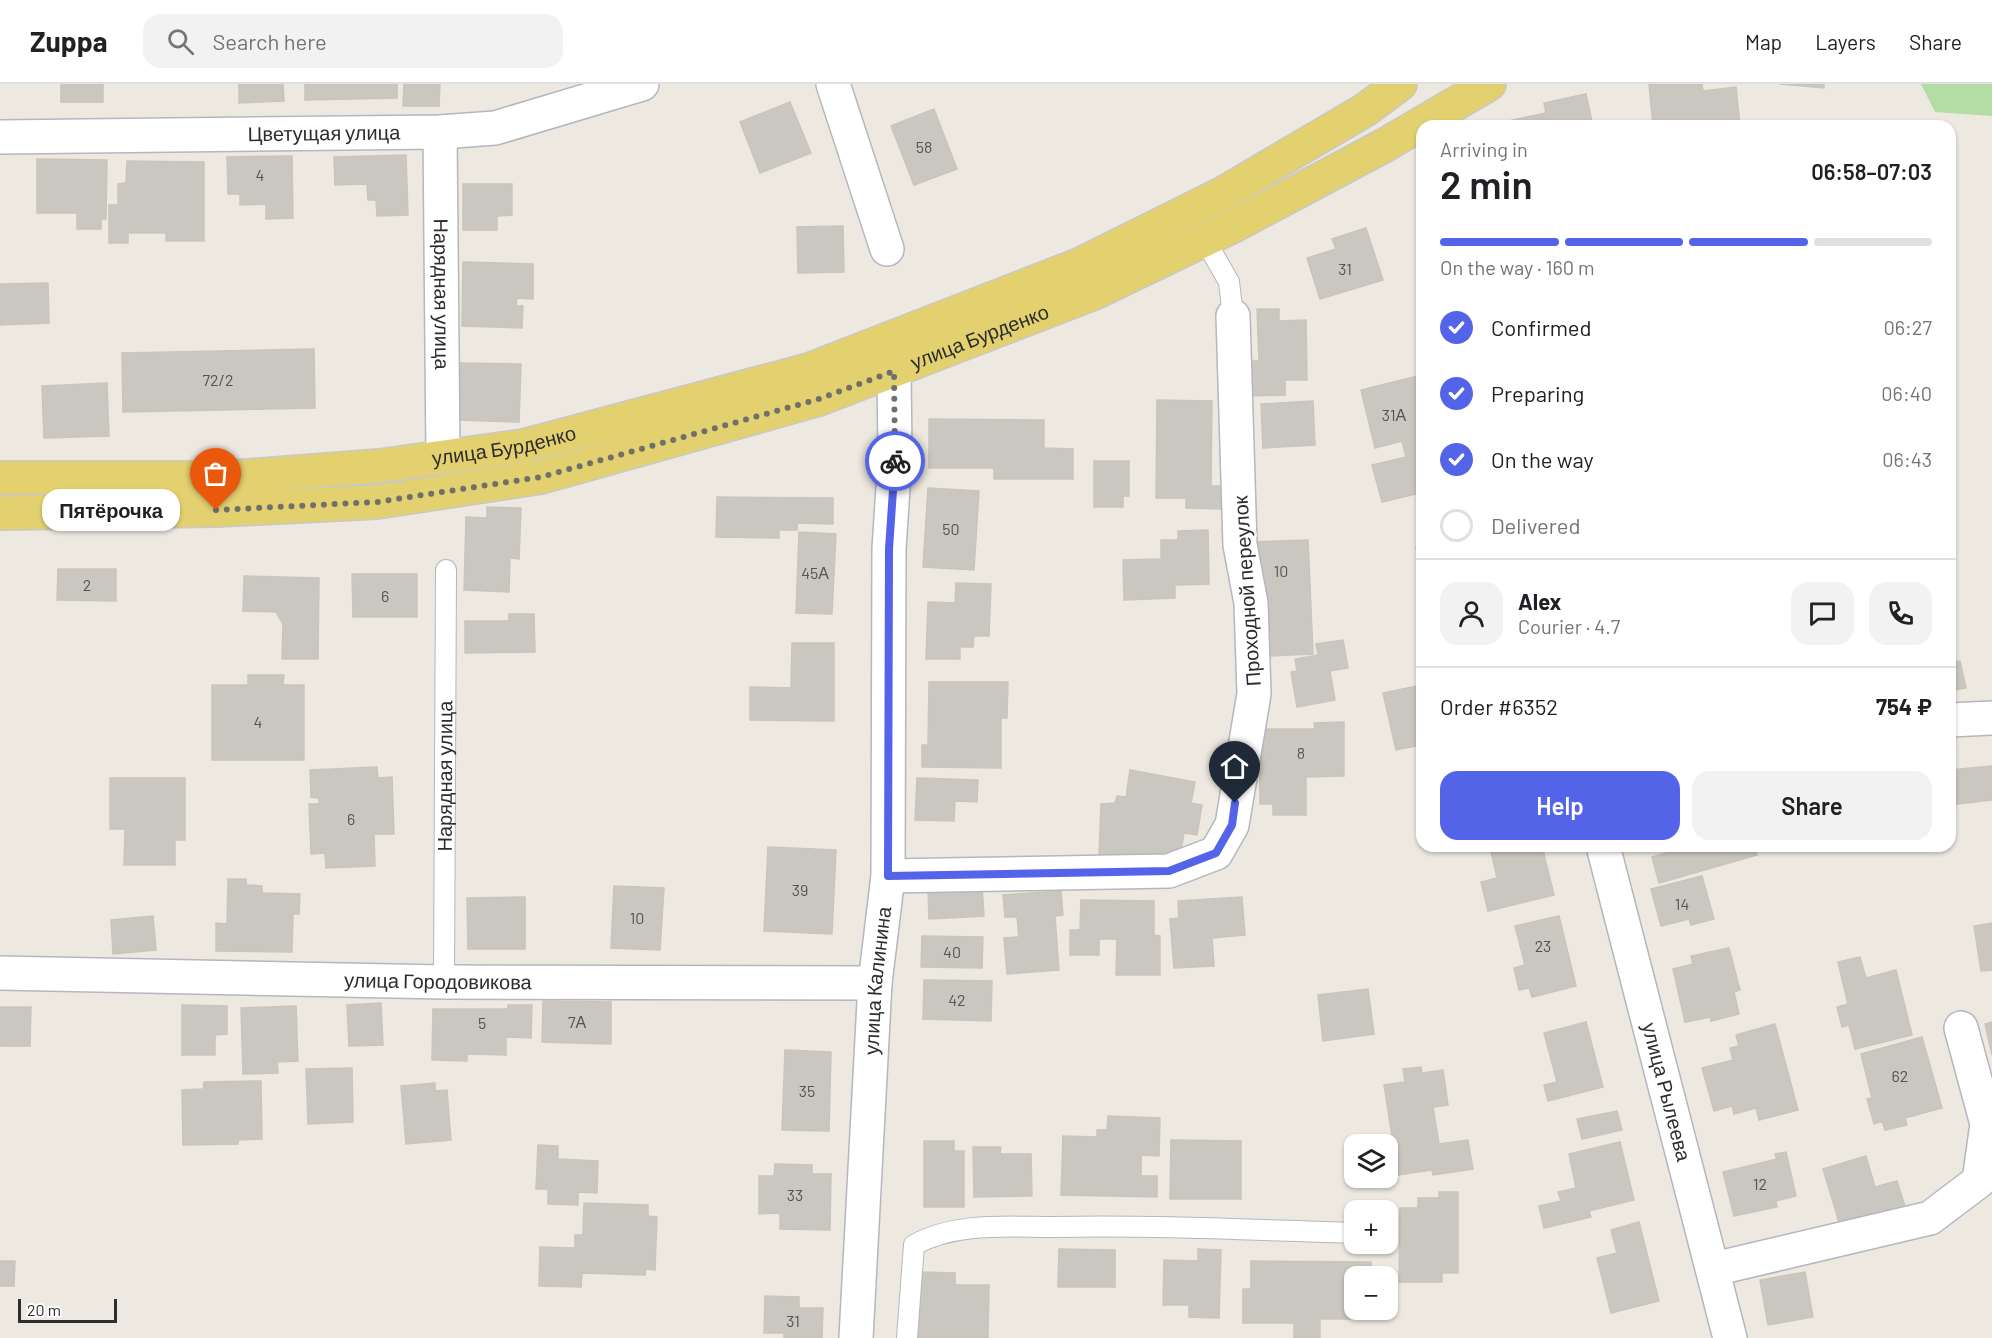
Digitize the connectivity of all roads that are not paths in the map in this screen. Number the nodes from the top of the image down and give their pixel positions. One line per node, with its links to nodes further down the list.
1 (833, 84): 10 (street)
2 (1400, 84): 13 (main road, улица Бурденко)
3 (1489, 84): 5 (main road, улица Бурденко)
4 (629, 86): 7 (street, Цветущая улица)
5 (1428, 120)
6 (1416, 127): 9 (main road, улица Бурденко)
7 (440, 132): 8 (street, Цветущая улица); 13 (street, Нарядная улица)
8 (0, 137)
9 (1205, 240): 11 (lane); 12 (main road, улица Бурденко)
10 (887, 249)
11 (1233, 316): 20 (street, Проходной переулок)
12 (894, 371): 15 (main road, улица Бурденко); 20 (street, улица Калинина)
13 (443, 458): 14 (main road, улица Бурденко)
14 (0, 478)
15 (0, 513)
16 (446, 570): 22 (lane, Нарядная улица)
17 (1992, 718): 18 (street)
18 (1956, 720)
19 (1605, 852): 26 (street, улица Рылеева)
20 (888, 876): 23 (street, улица Калинина)
21 (0, 973): 22 (street, улица Городовикова)
22 (444, 982): 23 (street, улица Городовикова)
23 (875, 983): 27 (street, улица Калинина)
24 (1960, 1028): 26 (street)
25 (1344, 1233): 28 (lane)
26 (1714, 1269): 29 (street, улица Рылеева)
27 (856, 1338)
28 (907, 1338)
29 (1730, 1338)

